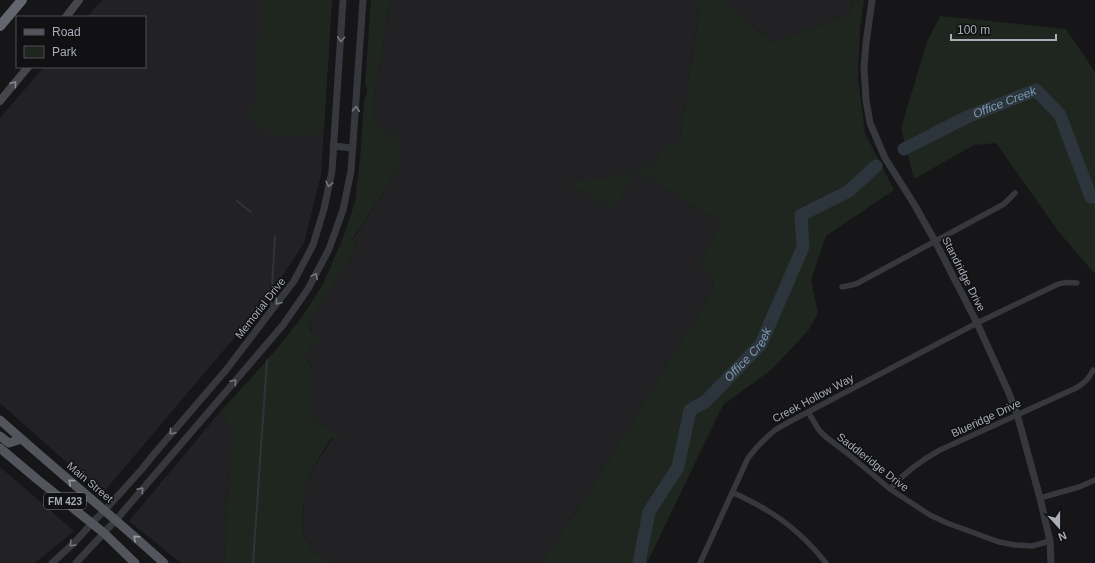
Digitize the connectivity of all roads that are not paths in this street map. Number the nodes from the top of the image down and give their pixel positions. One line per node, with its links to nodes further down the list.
1 (79, 0): 6 (main road)
2 (343, 0): 10 (street, Memorial Drive, one-way to 10)
3 (363, 0): 11 (street, one-way to 3)
4 (872, 0): 13 (street, Standridge Drive)
5 (21, 2): 7 (highway)
6 (67, 16)
7 (0, 26)
8 (27, 68): 9 (main road, one-way to 8)
9 (0, 101)
10 (333, 146): 11 (street); 18 (street, Memorial Drive, one-way to 18)
11 (353, 148): 19 (street, one-way to 11)
12 (1015, 193): 13 (street)
13 (935, 241): 15 (street); 16 (street, Standridge Drive)
14 (1077, 283): 16 (street, Creek Hollow Way)
15 (842, 287)
16 (977, 323): 20 (street, Creek Hollow Way); 21 (street, Standridge Drive)
17 (1093, 370): 21 (street, Blueridge Drive)
18 (198, 402): 19 (street); 30 (street, Memorial Drive, one-way to 30)
19 (209, 412): 31 (street, one-way to 19)
20 (808, 412): 27 (street, Saddleridge Drive); 28 (street, Creek Hollow Way)
21 (1017, 414): 27 (street, Blueridge Drive); 29 (street, Standridge Drive)
22 (0, 420): 24 (main road, Main Street / FM 423)
23 (0, 436): 24 (main road)
24 (21, 439): 30 (main road, Main Street / FM 423, one-way to 24)
25 (0, 448): 32 (main road, FM 423)
26 (1095, 480): 29 (street)
27 (890, 489): 34 (street, Saddleridge Drive)
28 (732, 492): 39 (street, Creek Hollow Way); 40 (street)
29 (1040, 498): 34 (street, Standridge Drive)
30 (105, 510): 31 (main road, Main Street / FM 423); 32 (street, Memorial Drive)
31 (116, 520): 33 (street); 38 (main road, Main Street / FM 423, one-way to 31)
32 (92, 523): 33 (main road, FM 423); 35 (street, Memorial Drive, one-way to 35)
33 (104, 533): 36 (street); 37 (main road, FM 423)
34 (1050, 541): 41 (street, Standridge Drive)
35 (52, 563)
36 (76, 563)
37 (135, 563)
38 (164, 563)
39 (700, 563)
40 (826, 563)
41 (1051, 563)

